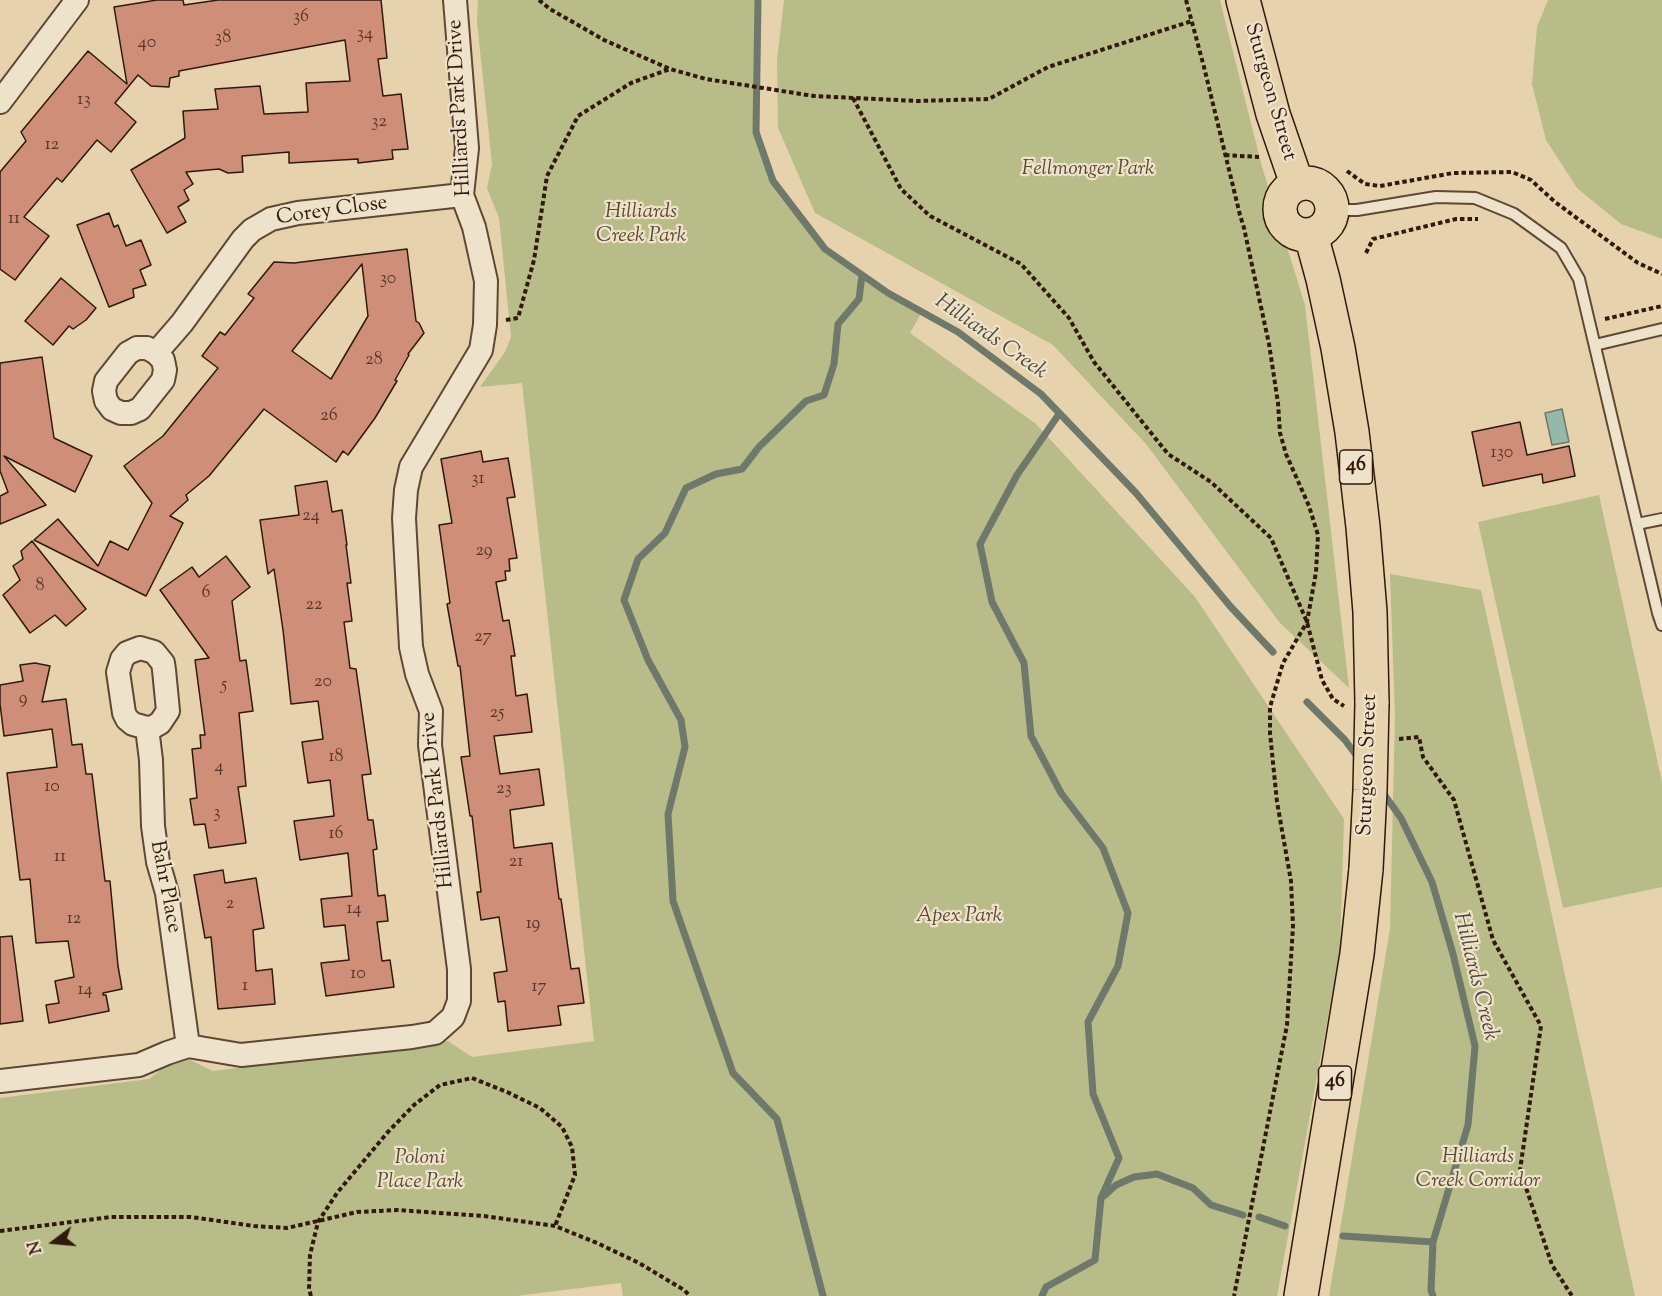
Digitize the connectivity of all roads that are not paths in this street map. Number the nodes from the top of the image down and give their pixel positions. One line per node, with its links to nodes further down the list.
1 (77, 0): 4 (street)
2 (455, 0): 6 (street, Hilliards Park Drive)
3 (1243, 0): 5 (main road, Sturgeon Street)
4 (0, 102)
5 (1297, 184): 7 (main road); 8 (main road)
6 (462, 195): 11 (street, Corey Close); 16 (street, Hilliards Park Drive)
7 (1333, 210): 8 (main road); 10 (lane)
8 (1311, 235): 18 (main road, Sturgeon Street / 46, bridge)
9 (1662, 329): 10 (lane)
10 (1595, 345): 13 (lane)
11 (156, 352)
12 (1662, 519): 13 (lane)
13 (1637, 524): 14 (lane)
14 (1662, 625)
15 (147, 728): 16 (street, Bahr Place)
16 (188, 1046): 17 (street, Hilliards Park Drive)
17 (0, 1081)
18 (1301, 1296)

